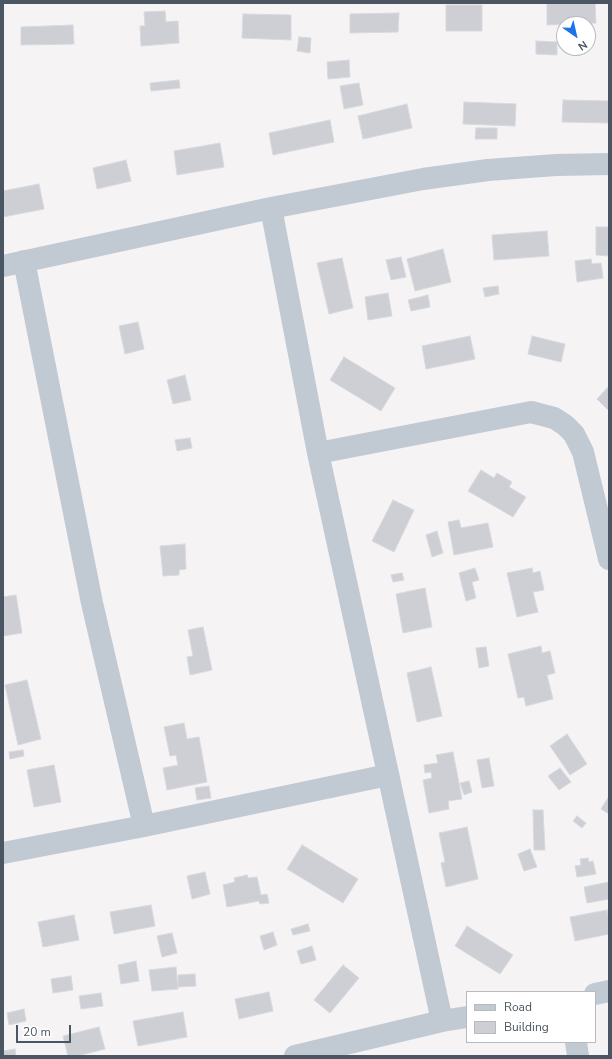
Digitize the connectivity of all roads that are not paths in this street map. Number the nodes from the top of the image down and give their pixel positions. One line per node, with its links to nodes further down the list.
1 (609, 164): 2 (street)
2 (271, 208): 3 (street); 5 (street)
3 (24, 261): 4 (street); 8 (street)
4 (3, 266)
5 (318, 453): 6 (street); 7 (street)
6 (609, 559)
7 (388, 775): 8 (street); 13 (street)
8 (144, 826): 9 (street)
9 (3, 853)
10 (609, 991): 11 (street)
11 (596, 994)
12 (466, 1017): 13 (street)
13 (442, 1021): 15 (street)
14 (576, 1043): 16 (street)
15 (295, 1056)
16 (578, 1056)

